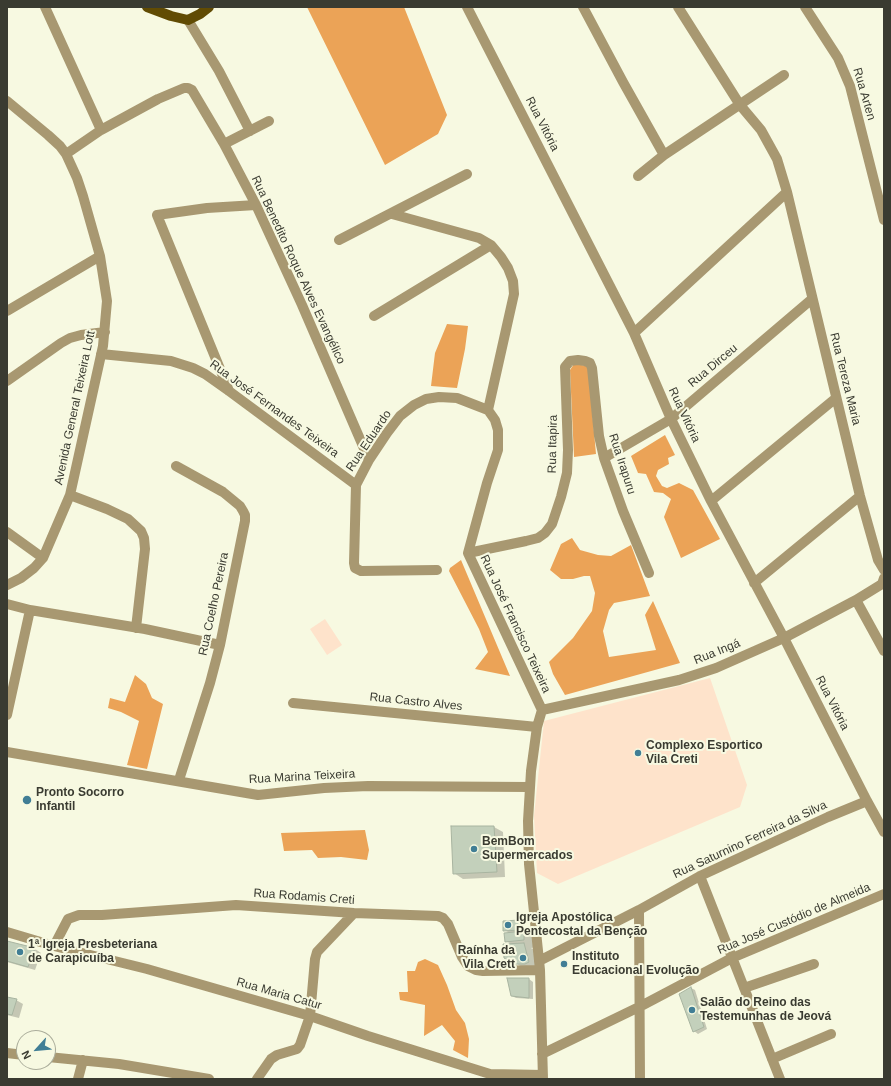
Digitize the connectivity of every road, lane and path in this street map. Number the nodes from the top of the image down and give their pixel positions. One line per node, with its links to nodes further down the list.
1 (45, 7): 13 (street)
2 (147, 7): 8 (main road)
3 (209, 7): 8 (main road)
4 (467, 7): 31 (street, Rua Vitória)
5 (583, 7): 17 (street)
6 (678, 7): 11 (street, Rua Tereza Maria)
7 (805, 7): 23 (street, Rua Arten)
8 (188, 20): 14 (street)
9 (784, 75): 11 (street)
10 (7, 101): 16 (street, Avenida General Teixeira Lott)
11 (740, 104): 17 (street); 20 (street, Rua Tereza Maria)
12 (269, 121): 14 (street)
13 (101, 130): 15 (street, Rua Benedito Roque Alves Evangélico); 16 (street)
14 (250, 131): 15 (street)
15 (224, 144): 21 (street, Rua Benedito Roque Alves Evangélico)
16 (66, 154): 26 (street, Avenida General Teixeira Lott)
17 (664, 155): 19 (street)
18 (467, 174): 22 (street)
19 (638, 176)
20 (787, 192): 27 (street, Rua Tereza Maria); 31 (street)
21 (256, 205): 35 (street); 40 (street, Rua Benedito Roque Alves Evangélico)
22 (392, 214): 24 (street); 25 (street)
23 (884, 220)
24 (339, 240)
25 (491, 245): 29 (street); 37 (street)
26 (100, 256): 28 (street); 30 (street, Avenida General Teixeira Lott)
27 (812, 299): 36 (street, Rua Tereza Maria); 38 (street, Rua Dirceu)
28 (7, 311)
29 (374, 316)
30 (105, 332): 32 (street, Avenida General Teixeira Lott); 34 (street)
31 (634, 334): 38 (street, Rua Vitória)
32 (101, 354): 35 (street, Rua José Fernandes Teixeira); 43 (street, Avenida General Teixeira Lott)
33 (565, 367): 39 (street, Rua Irapuru); 47 (street, Rua Itapira)
34 (7, 381)
35 (229, 391): 42 (street, Rua José Fernandes Teixeira)
36 (836, 398): 44 (street, Rua Tereza Maria); 45 (street)
37 (488, 410): 40 (street, Rua Eduardo); 47 (street, Rua José Francisco Teixeira)
38 (671, 419): 39 (street, Rua Dirceu); 45 (street, Rua Vitória)
39 (604, 458): 51 (street, Rua Irapuru)
40 (369, 460): 42 (street, Rua Eduardo)
41 (176, 466): 60 (street, Rua Coelho Pereira)
42 (356, 485): 49 (street, Rua Eduardo)
43 (70, 495): 48 (street, Avenida General Teixeira Lott); 58 (street)
44 (860, 496): 50 (street, Rua Tereza Maria); 52 (street)
45 (711, 501): 52 (street, Rua Vitória)
46 (7, 532): 48 (street)
47 (468, 553): 63 (street, Rua José Francisco Teixeira)
48 (43, 558): 54 (street, Avenida General Teixeira Lott)
49 (437, 570)
50 (884, 570)
51 (649, 573)
52 (754, 583): 59 (street, Rua Vitória)
53 (883, 583): 55 (street, Rua Ingá)
54 (7, 585)
55 (856, 600): 59 (street, Rua Ingá); 61 (street)
56 (7, 604): 57 (street)
57 (30, 610): 58 (street); 64 (street)
58 (136, 628): 60 (street)
59 (784, 638): 63 (street, Rua Ingá); 69 (street, Rua Vitória)
60 (220, 645): 67 (street, Rua Coelho Pereira)
61 (884, 651)
62 (293, 703): 65 (street, Rua Castro Alves)
63 (542, 710): 65 (street)
64 (7, 715)
65 (537, 727): 68 (street)
66 (7, 752): 67 (street, Rua Marina Teixeira)
67 (179, 780): 68 (street, Rua Marina Teixeira)
68 (529, 787): 79 (street)
69 (867, 801): 70 (street, Rua Vitória); 71 (street, Rua Saturnino Ferreira da Silva)
70 (884, 832)
71 (700, 876): 73 (street, Rua Saturnino Ferreira da Silva); 77 (street)
72 (884, 894): 77 (street, Rua José Custódio de Almeida)
73 (639, 910): 79 (street, Rua Saturnino Ferreira da Silva); 81 (street)
74 (354, 913): 76 (street, Rua Rodamis Creti); 79 (street, Rua Rodamis Creti); 82 (street)
75 (7, 932): 76 (street, Rua Maria Catur)
76 (54, 946): 82 (street, Rua Maria Catur)
77 (732, 958): 80 (street); 81 (street, Rua José Custódio de Almeida)
78 (814, 964): 80 (street)
79 (540, 965): 84 (street)
80 (744, 988): 86 (street)
81 (641, 1006): 84 (street, Rua José Custódio de Almeida); 92 (street)
82 (310, 1016): 88 (street, Rua Maria Catur); 91 (street)
83 (831, 1034): 86 (street)
84 (542, 1054): 88 (street)
85 (56, 1058): 87 (street)
86 (772, 1059): 93 (street)
87 (83, 1060): 89 (street); 90 (street)
88 (543, 1077)
89 (78, 1079)
90 (209, 1079)
91 (257, 1079)
92 (640, 1079)
93 (780, 1079)

